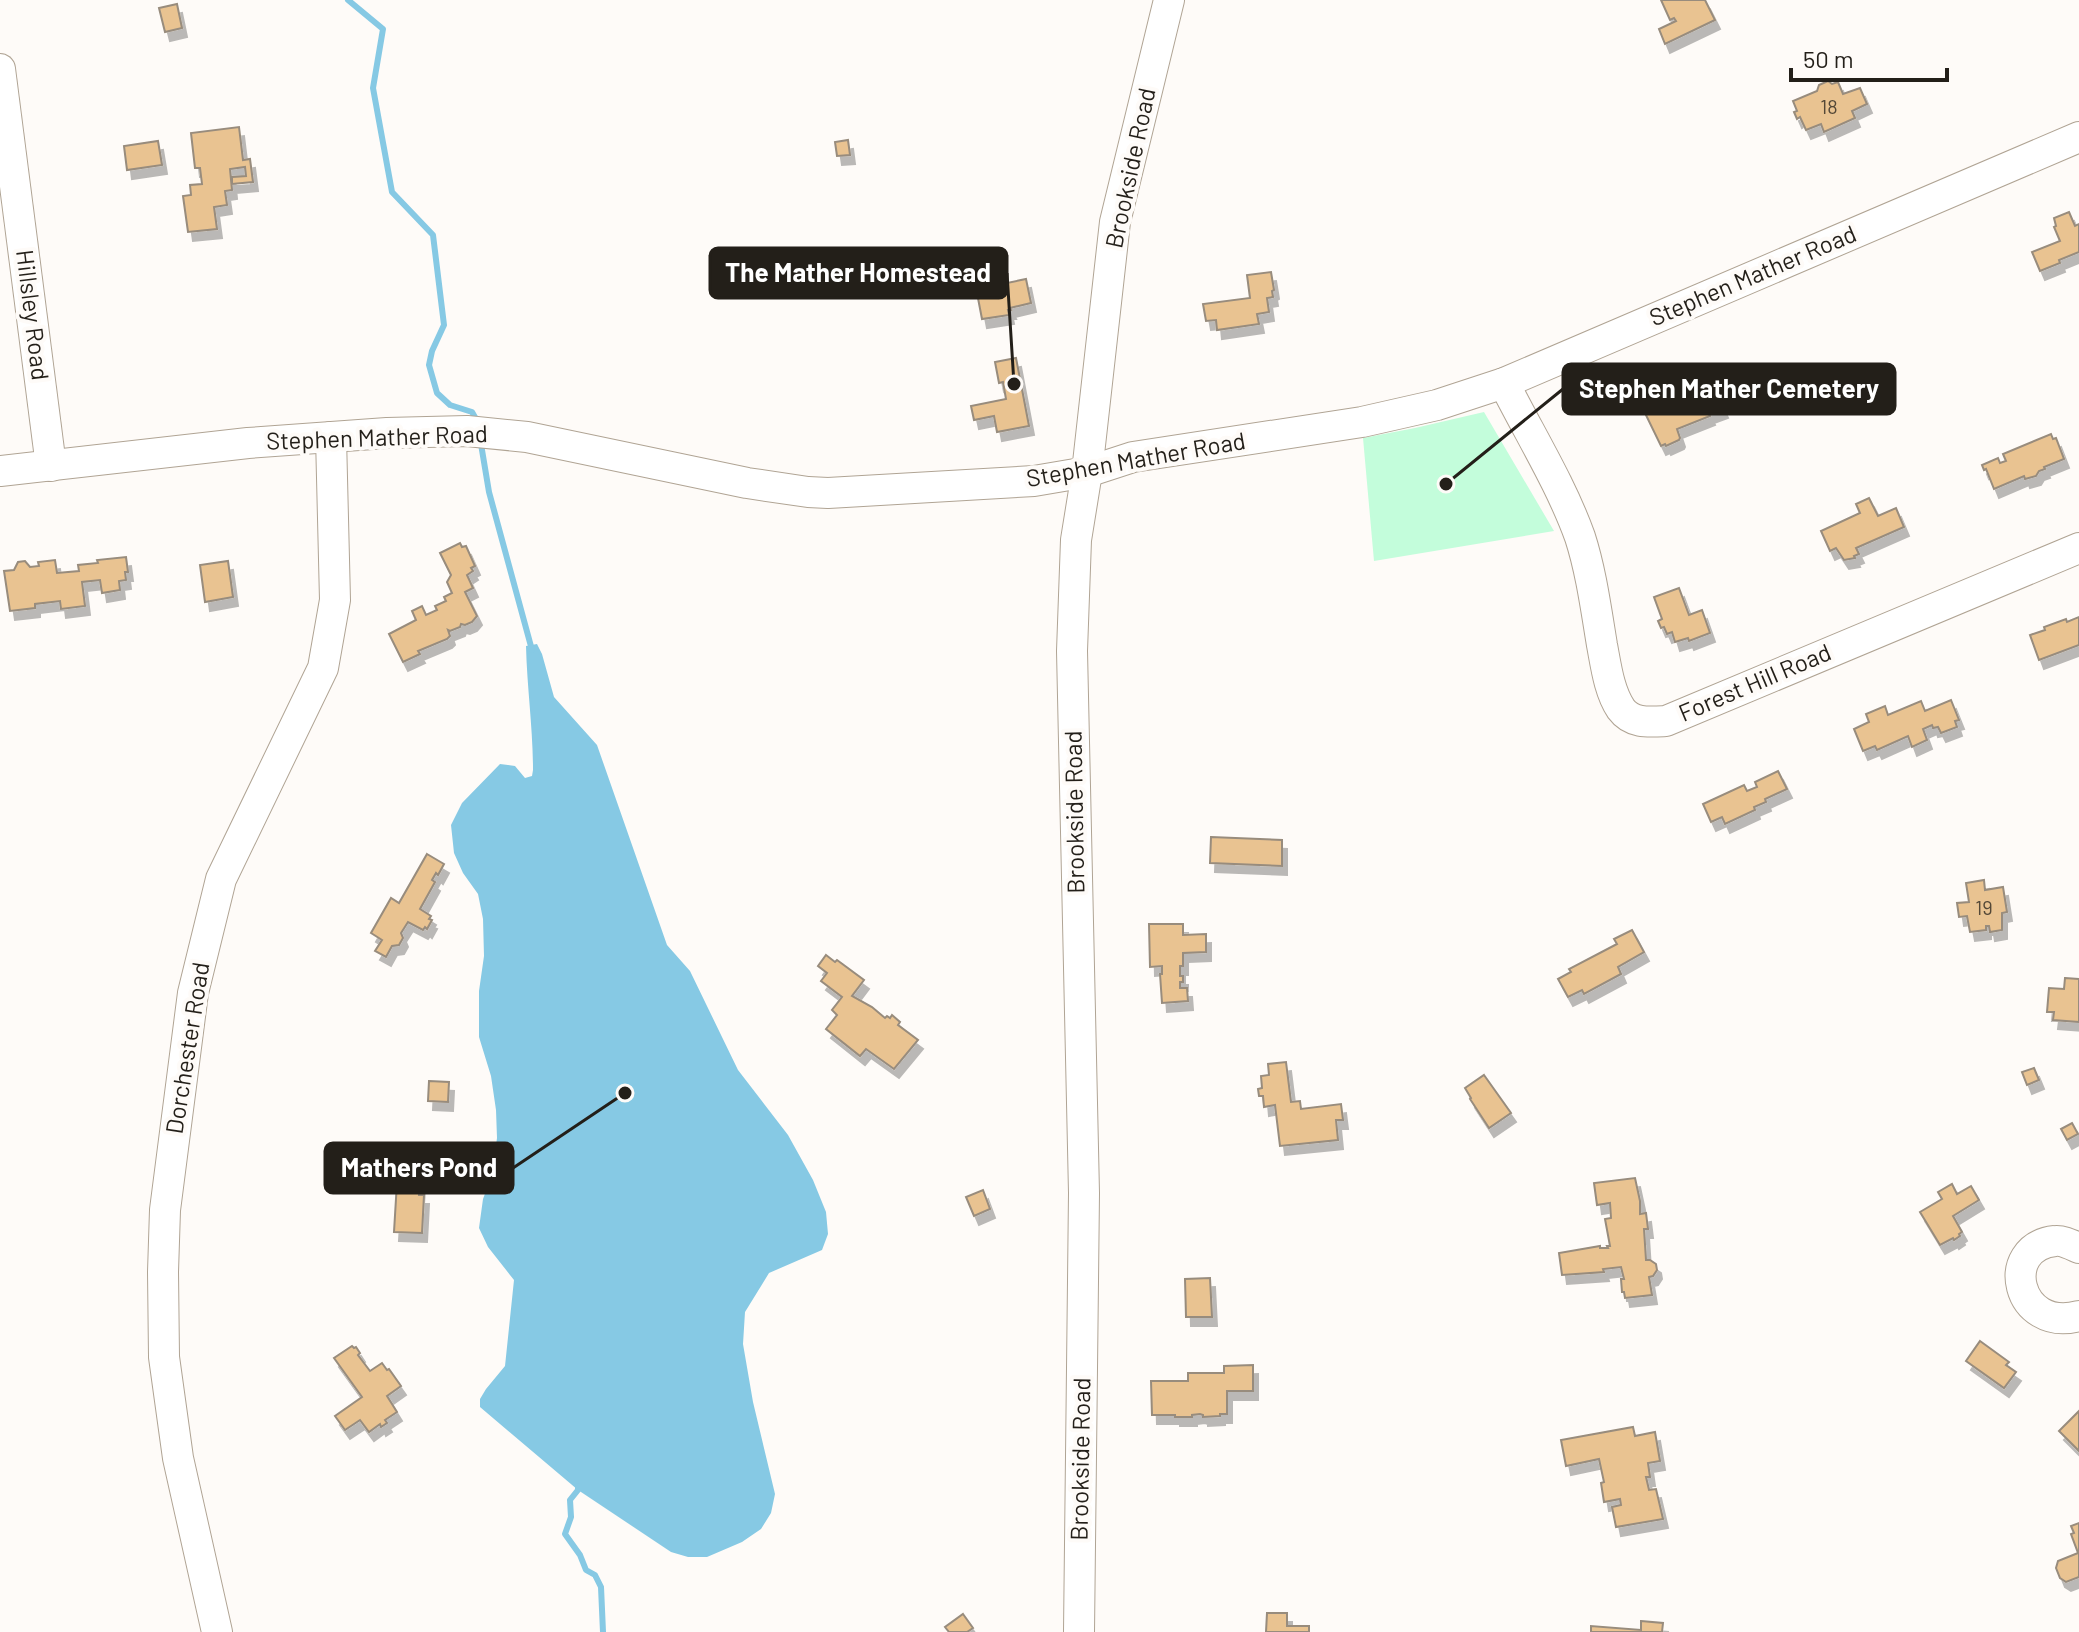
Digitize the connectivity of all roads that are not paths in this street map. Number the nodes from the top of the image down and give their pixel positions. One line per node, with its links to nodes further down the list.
1 (1169, 0): 8 (street, Brookside Road)
2 (0, 69): 6 (street, Hillsley Road)
3 (2079, 137): 4 (street, Stephen Mather Road)
4 (1504, 383): 8 (street, Stephen Mather Road); 9 (street, Forest Hill Road)
5 (331, 437): 6 (street, Stephen Mather Road); 8 (street, Stephen Mather Road); 12 (street, Dorchester Road)
6 (51, 466): 7 (street, Stephen Mather Road)
7 (0, 471)
8 (1087, 472): 13 (street, Brookside Road)
9 (2079, 548)
10 (2079, 1248): 11 (street)
11 (2079, 1316)
12 (217, 1632)
13 (1079, 1632)

